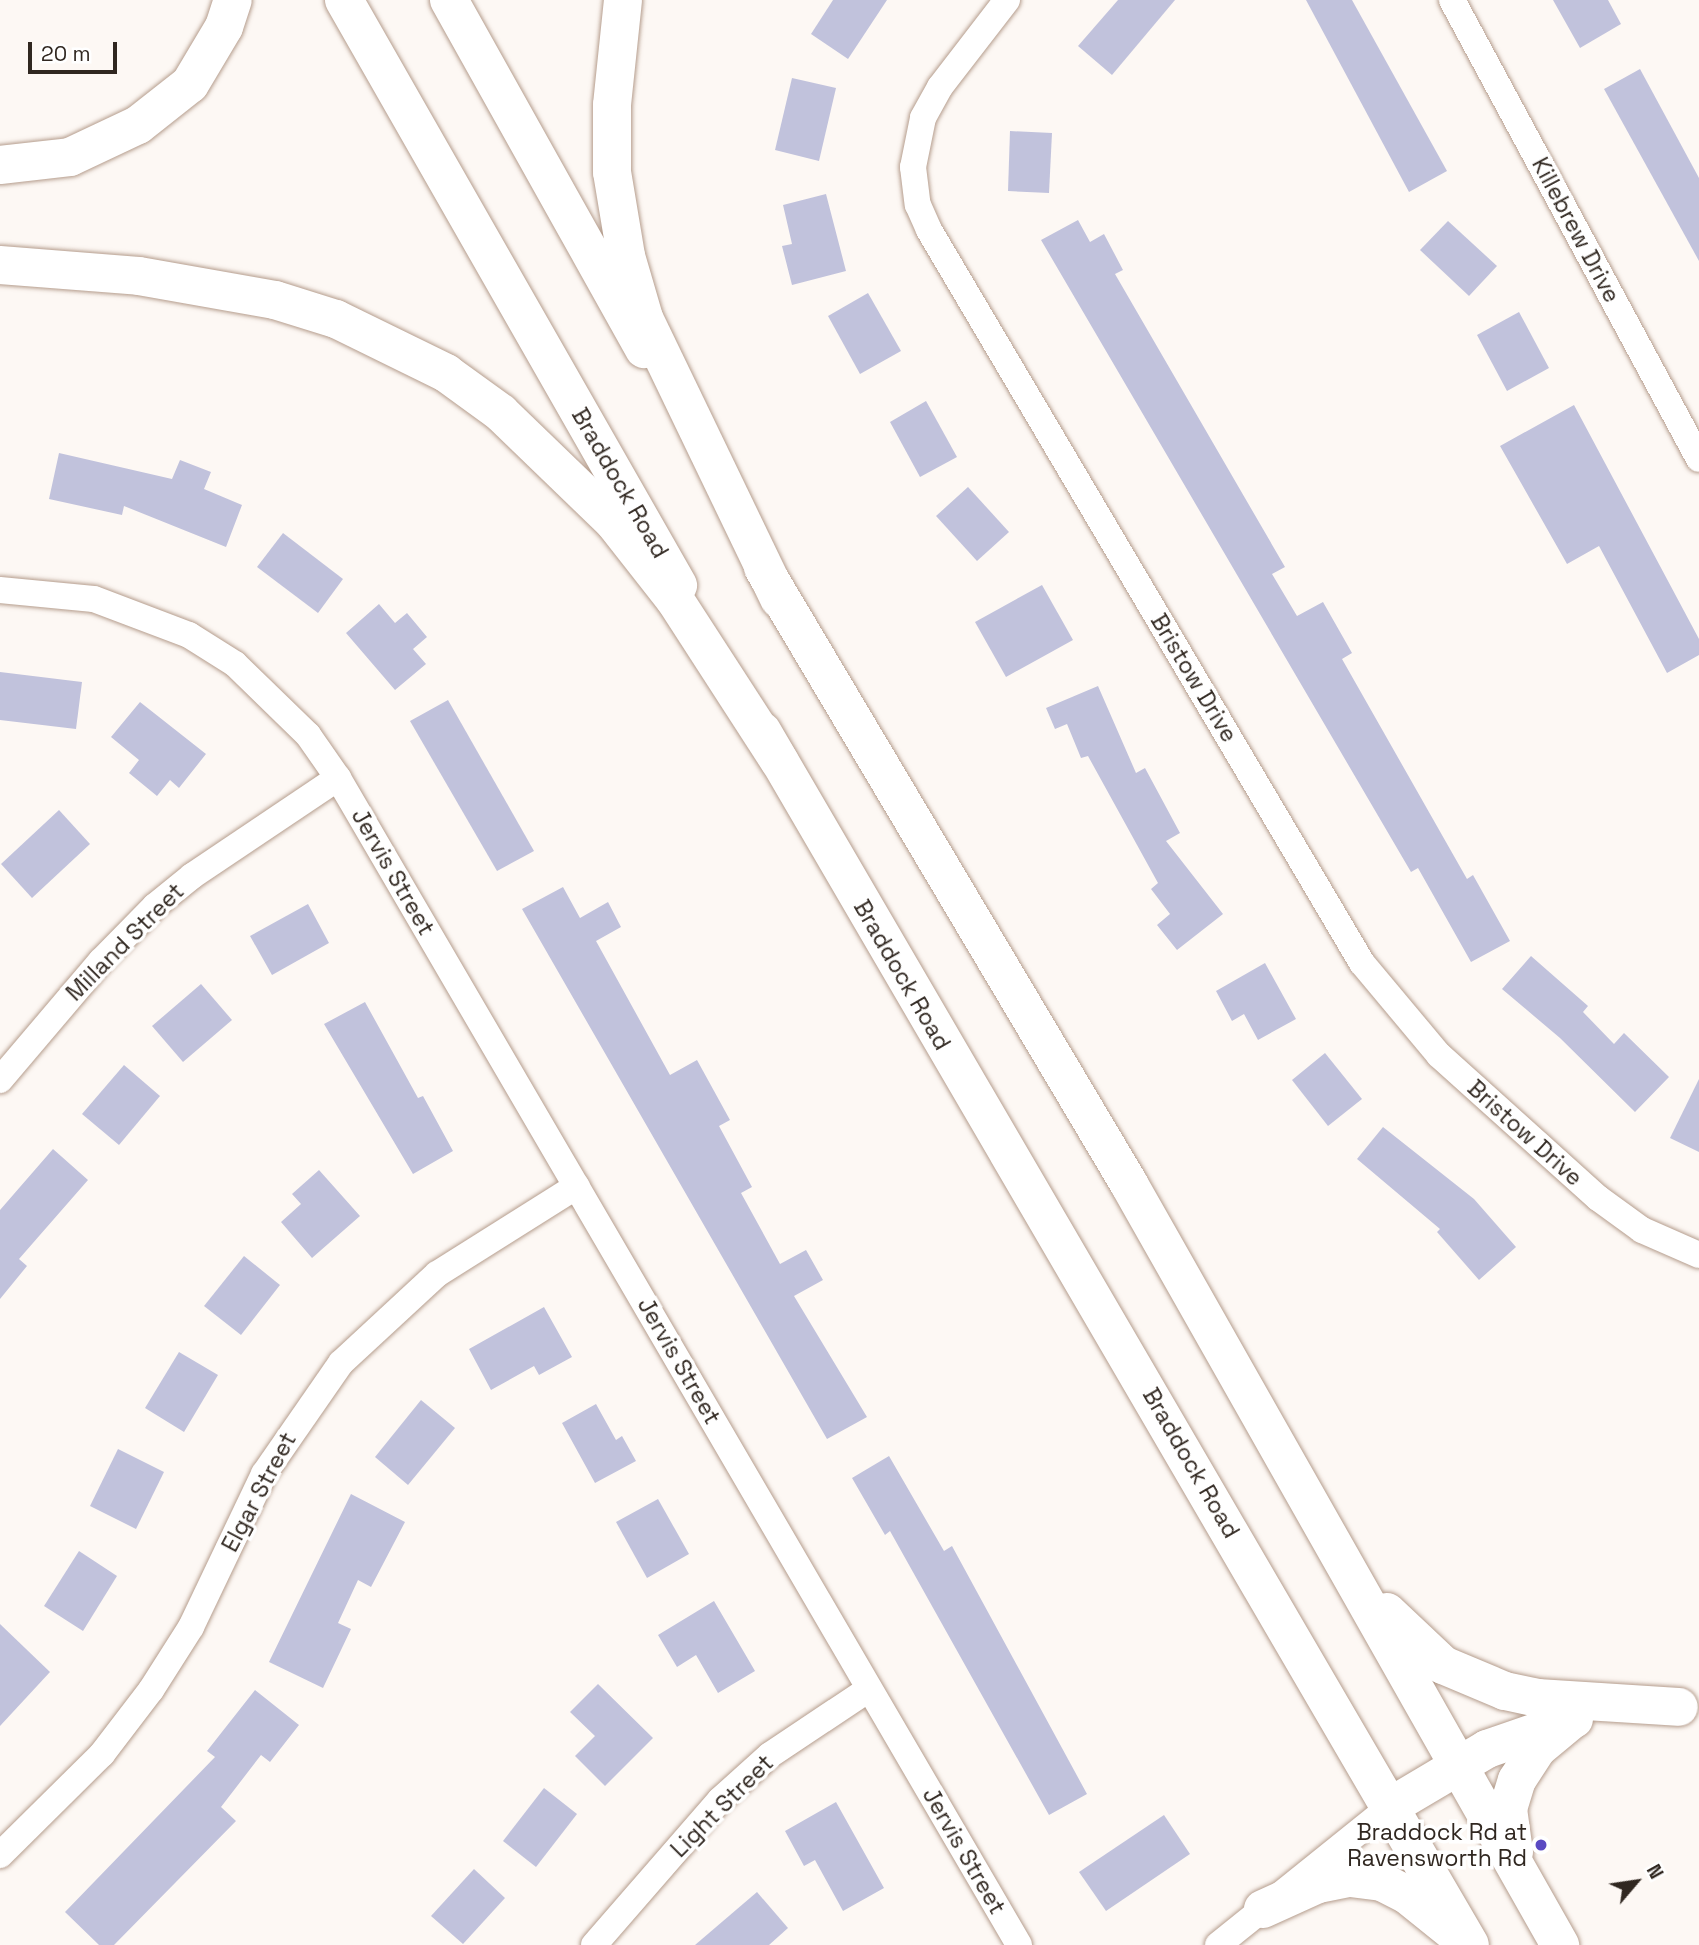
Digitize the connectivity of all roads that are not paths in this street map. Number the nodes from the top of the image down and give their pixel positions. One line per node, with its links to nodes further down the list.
1 (233, 0): 7 (main road)
2 (344, 0): 12 (main road, Braddock Road)
3 (449, 0): 11 (main road)
4 (623, 0): 11 (main road)
5 (1007, 0): 16 (street, Bristow Drive)
6 (1452, 0): 9 (street, Killebrew Drive)
7 (0, 165)
8 (0, 265): 12 (main road)
9 (1699, 459)
10 (0, 590): 13 (street, Jervis Street)
11 (779, 599): 17 (main road)
12 (779, 761): 22 (main road, Braddock Road)
13 (338, 778): 14 (street, Milland Street); 15 (street, Jervis Street)
14 (0, 1080)
15 (577, 1186): 18 (street, Jervis Street); 23 (street, Elgar Street)
16 (1699, 1255)
17 (1309, 1502): 19 (main road); 21 (main road)
18 (869, 1689): 26 (street, Light Street); 27 (street, Jervis Street)
19 (1689, 1707): 20 (main road)
20 (1573, 1719): 21 (main road); 24 (main road)
21 (1458, 1765): 22 (main road); 24 (main road)
22 (1391, 1806): 25 (street); 29 (main road, Braddock Road)
23 (0, 1855)
24 (1520, 1875): 30 (main road)
25 (1263, 1909): 28 (street); 29 (main road)
26 (594, 1945)
27 (1019, 1945)
28 (1218, 1945)
29 (1467, 1945)
30 (1559, 1945)

